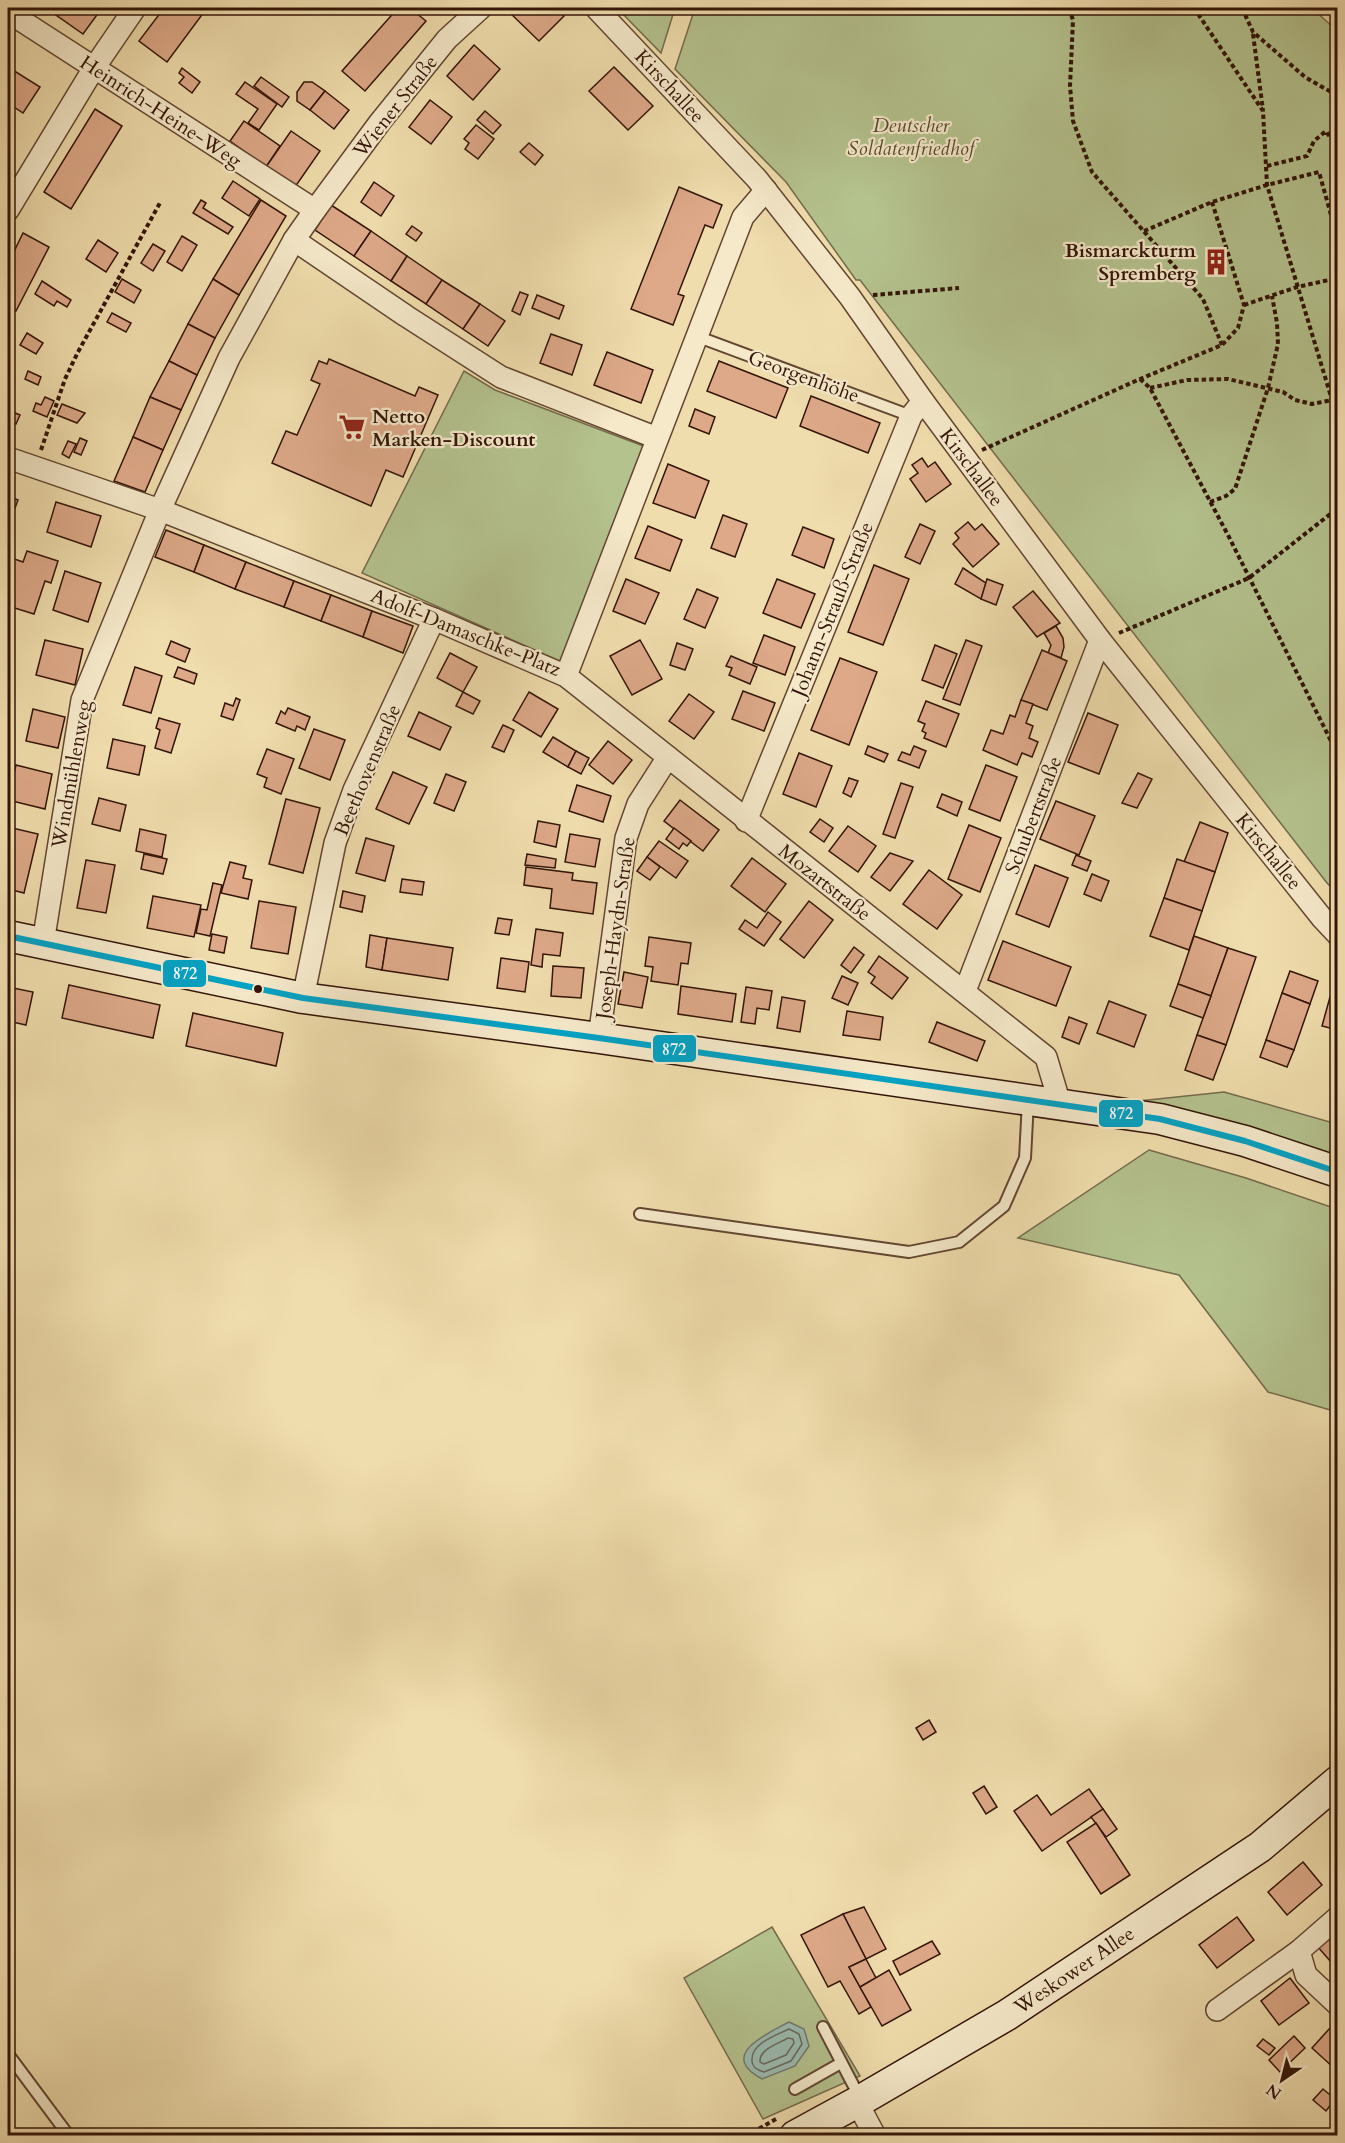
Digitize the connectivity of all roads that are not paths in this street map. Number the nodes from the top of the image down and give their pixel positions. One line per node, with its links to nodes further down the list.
1 (135, 8): 5 (street)
2 (481, 8): 8 (street, Wiener Straße)
3 (597, 8): 6 (street, Kirschallee)
4 (8, 12): 5 (street, Heinrich-Heine-Weg)
5 (94, 68): 7 (street); 8 (street, Heinrich-Heine-Weg)
6 (766, 190): 10 (street); 11 (street, Kirschallee)
7 (8, 210)
8 (315, 210): 9 (street)
9 (294, 240): 12 (street); 14 (street)
10 (696, 336): 11 (lane, Georgenhöhe); 12 (street)
11 (917, 408): 16 (street, Kirschallee); 19 (street, Johann-Strauß-Straße)
12 (657, 438): 17 (street, Adolf-Damaschke-Platz)
13 (8, 458): 14 (street, Adolf-Damaschke-Platz)
14 (160, 510): 15 (street, Adolf-Damaschke-Platz); 22 (street, Windmühlenweg)
15 (434, 619): 17 (street, Adolf-Damaschke-Platz); 24 (street, Beethovenstraße)
16 (1100, 640): 20 (street, Kirschallee); 23 (street, Schubertstraße)
17 (566, 676): 18 (street, Mozartstraße)
18 (668, 757): 19 (street, Mozartstraße); 25 (street, Joseph-Haydn-Straße)
19 (746, 820): 23 (street, Mozartstraße)
20 (1338, 935)
21 (8, 936): 22 (main road)
22 (43, 943): 24 (main road)
23 (965, 990): 27 (street, Mozartstraße)
24 (303, 998): 25 (main road)
25 (599, 1038): 26 (main road)
26 (1028, 1100): 27 (main road); 29 (lane)
27 (1060, 1104): 28 (main road)
28 (1338, 1172)
29 (640, 1214)
30 (1338, 1781): 39 (main road, Weskower Allee)
31 (1338, 1917): 32 (street)
32 (1299, 1951): 33 (street); 34 (street)
33 (1338, 2005)
34 (1217, 2010)
35 (823, 2027): 37 (lane)
36 (8, 2054): 40 (lane)
37 (841, 2063): 38 (lane); 39 (lane)
38 (795, 2089)
39 (859, 2101): 41 (main road, Weskower Allee); 42 (street)
40 (69, 2136)
41 (795, 2136)
42 (875, 2136)

